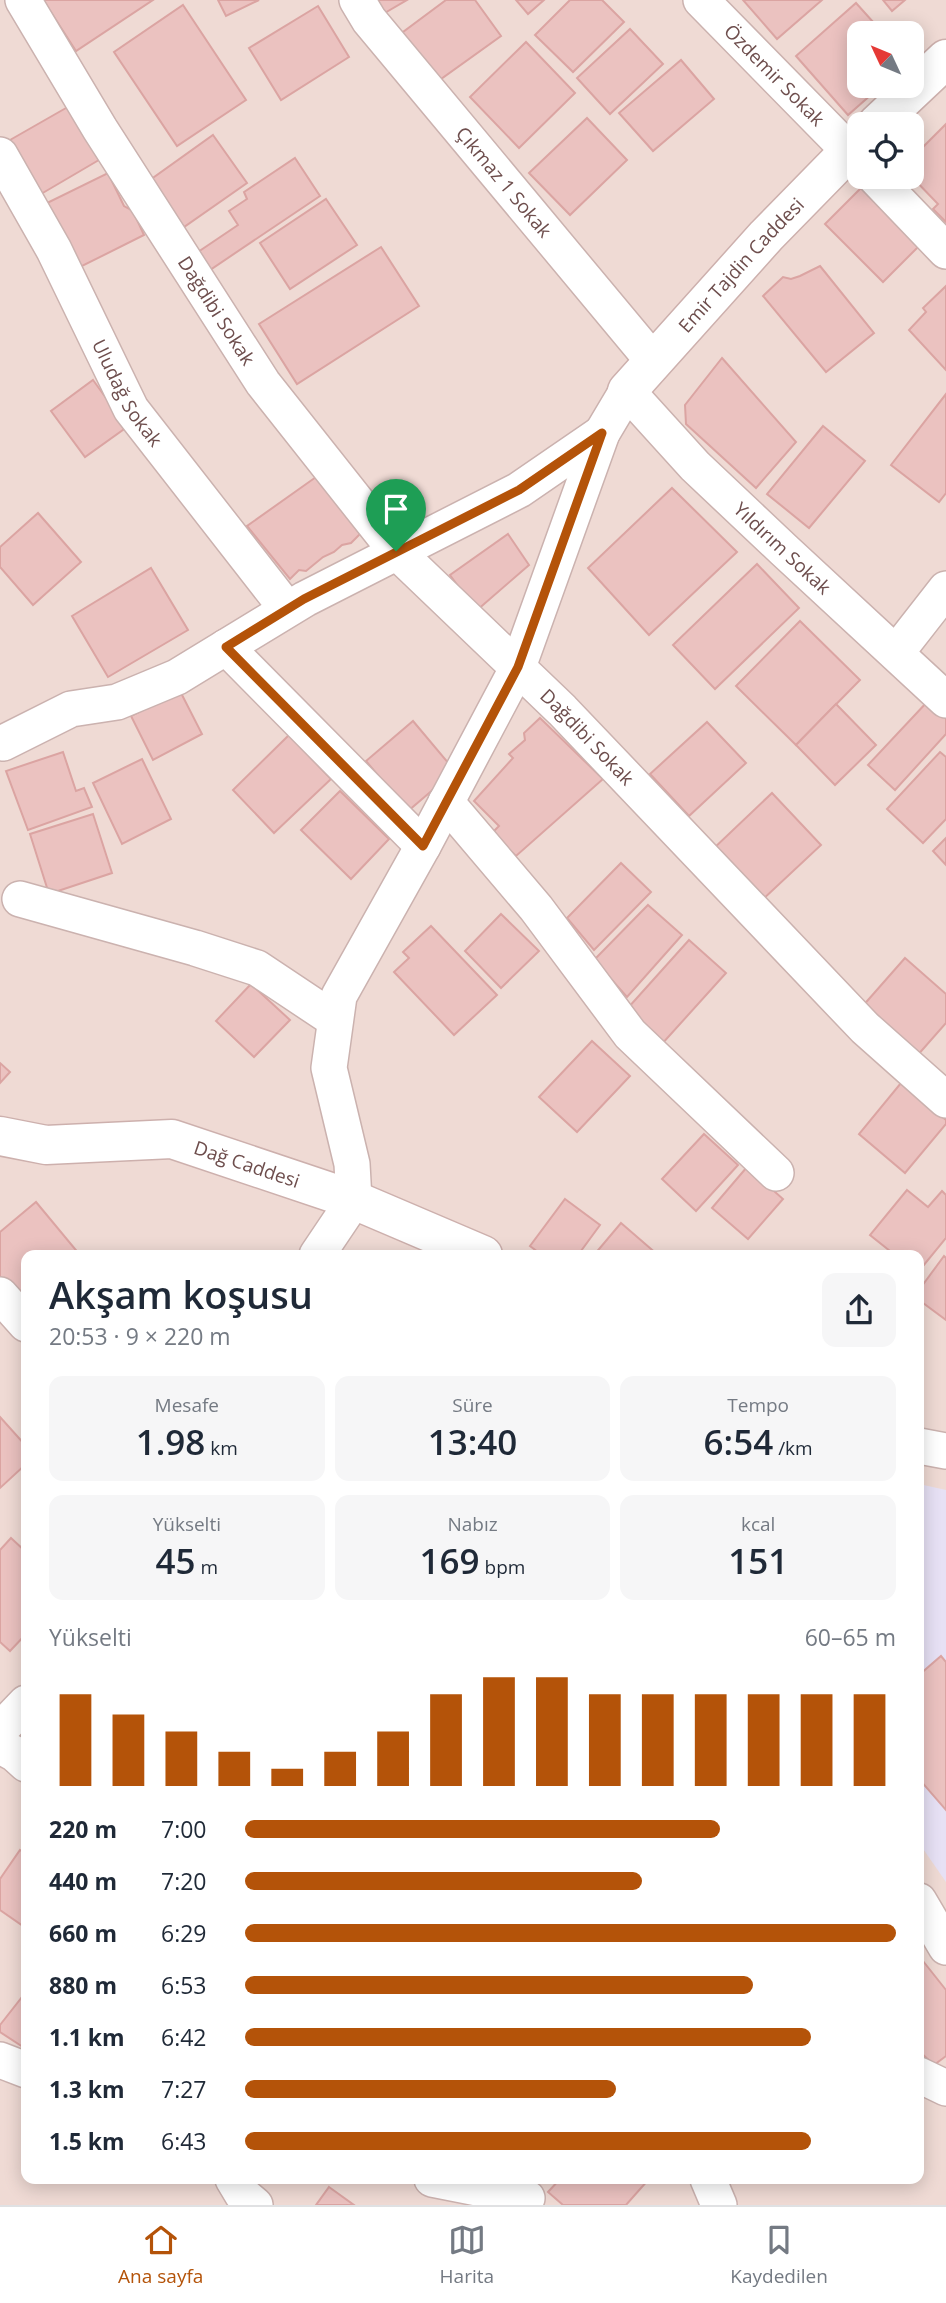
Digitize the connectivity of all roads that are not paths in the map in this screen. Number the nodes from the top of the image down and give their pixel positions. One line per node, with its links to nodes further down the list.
1 (23, 0): 14 (street, Dağdibi Sokak)
2 (357, 0): 11 (street, Çıkmaz 1 Sokak)
3 (701, 0): 6 (street, Özdemir Sokak)
4 (946, 59): 5 (street)
5 (890, 112)
6 (847, 143)
7 (0, 155): 16 (street, Uludağ Sokak)
8 (847, 169): 11 (street, Emir Tajdin Caddesi)
9 (890, 189): 10 (street, Özdemir Sokak)
10 (946, 251)
11 (654, 362): 12 (street, Emir Tajdin Caddesi)
12 (627, 391): 13 (street); 18 (street, Yıldırım Sokak)
13 (602, 433): 14 (street); 19 (street)
14 (396, 551): 16 (street); 19 (street, Dağdibi Sokak)
15 (946, 589): 18 (street)
16 (287, 609): 17 (street)
17 (226, 647): 21 (street); 23 (street)
18 (896, 653): 20 (street, Yıldırım Sokak)
19 (518, 667): 22 (street); 26 (street, Dağdibi Sokak)
20 (946, 699)
21 (3, 743)
22 (446, 802): 23 (street); 28 (street)
23 (423, 846): 25 (street)
24 (20, 899): 25 (street)
25 (335, 1020): 29 (street)
26 (946, 1100)
27 (0, 1136): 29 (street, Dağ Caddesi)
28 (776, 1173)
29 (354, 1200): 30 (street); 31 (street, Dağ Caddesi)
30 (320, 1250)
31 (471, 1250)
32 (0, 1295): 33 (street)
33 (21, 1318)
34 (924, 1447): 35 (street)
35 (946, 1451)
36 (21, 1708): 37 (street)
37 (0, 1730)
38 (0, 1746): 39 (street)
39 (21, 1759)
40 (924, 1909): 41 (street)
41 (945, 1943)
42 (0, 2060): 43 (street)
43 (21, 2068)
44 (924, 2077): 45 (street)
45 (946, 2088)
46 (236, 2184): 50 (street)
47 (462, 2184): 49 (street)
48 (710, 2184): 51 (street)
49 (523, 2194)
50 (255, 2205)
51 (719, 2205)

